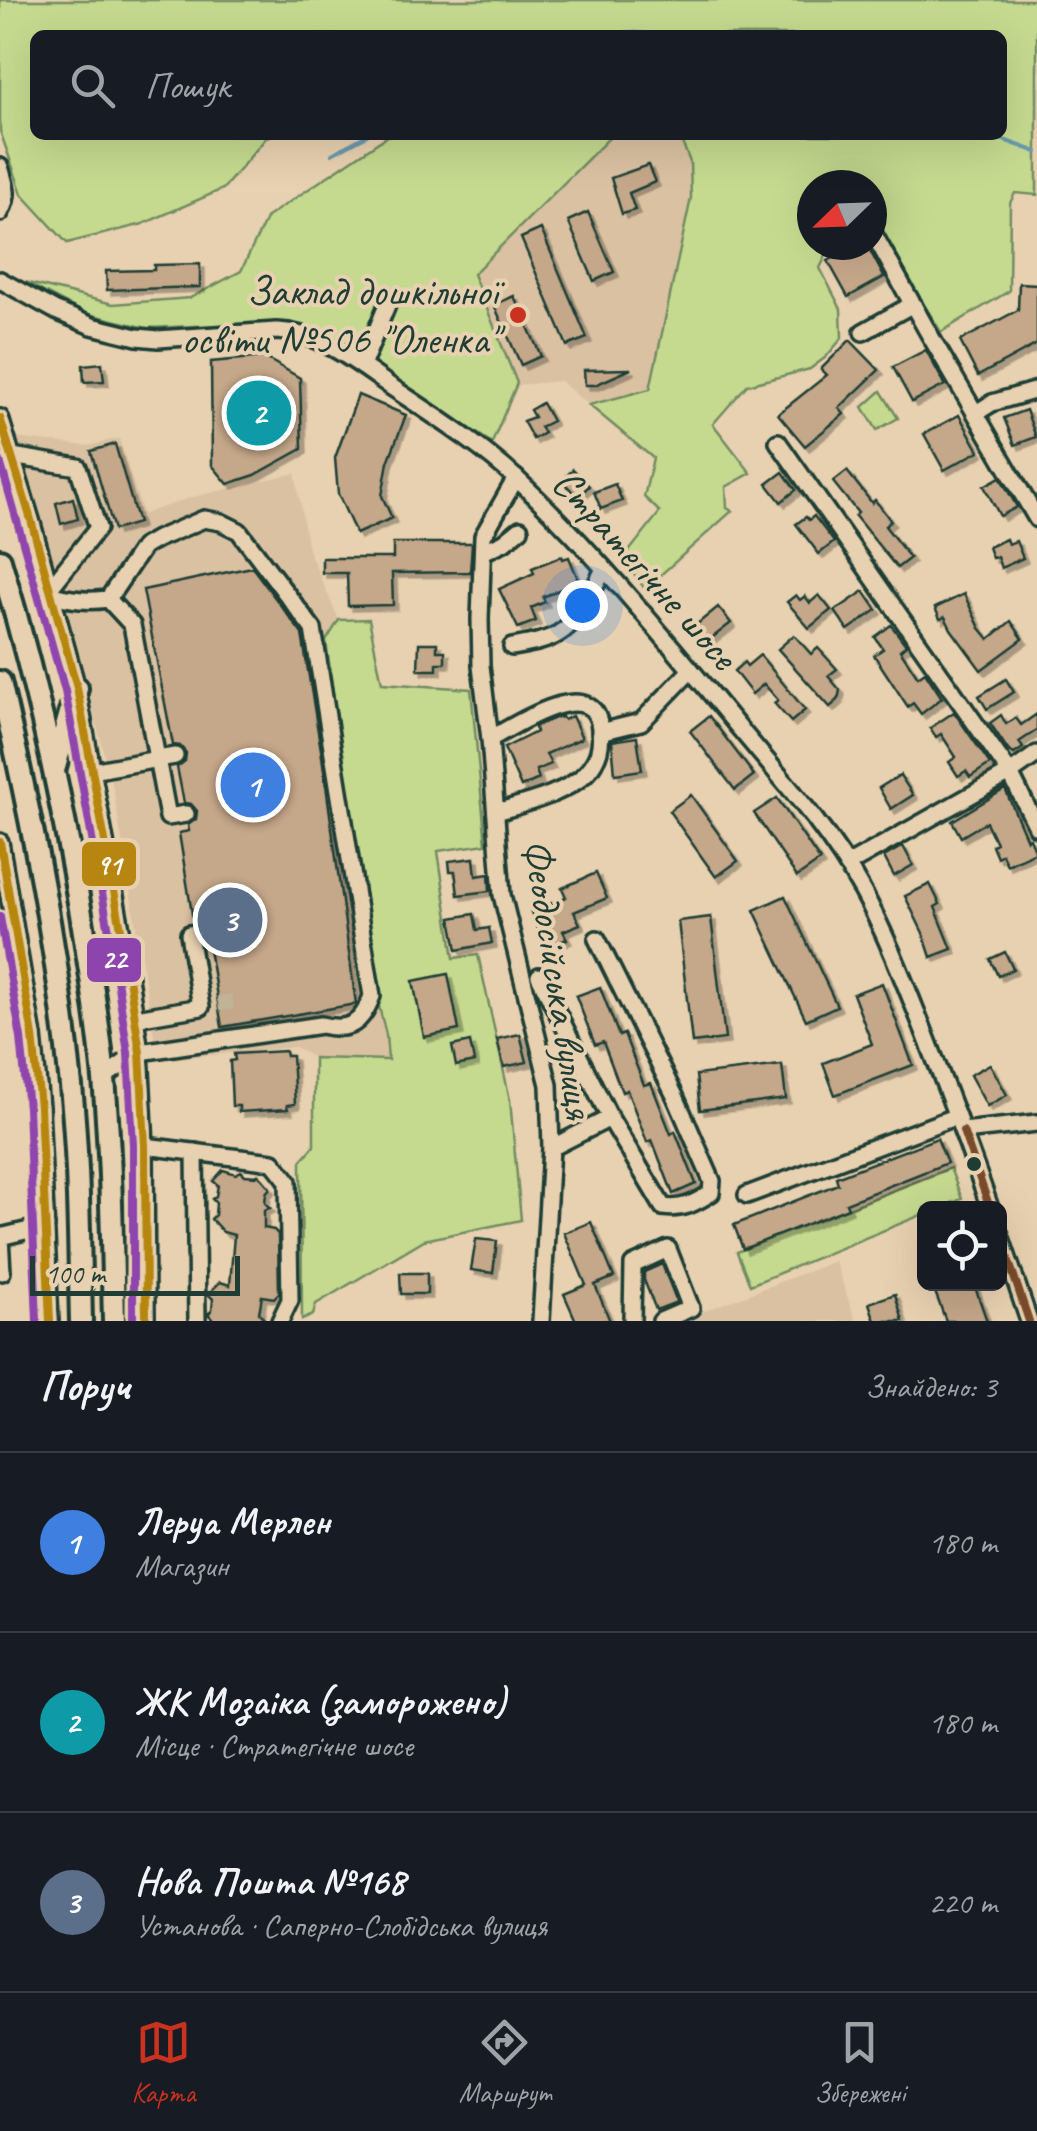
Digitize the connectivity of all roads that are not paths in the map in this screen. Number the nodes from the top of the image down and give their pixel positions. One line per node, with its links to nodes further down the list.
1 (0, 167): 2 (street)
2 (0, 214)
3 (887, 257): 6 (street)
4 (0, 280): 8 (street, Стратегічне шосе)
5 (390, 298): 8 (street)
6 (913, 304): 7 (street); 10 (street)
7 (863, 332)
8 (362, 366): 14 (street, Стратегічне шосе)
9 (1037, 390): 10 (street)
10 (976, 413): 15 (street)
11 (0, 418): 13 (street)
12 (778, 442): 35 (street)
13 (12, 456): 20 (street); 20 (street)
14 (516, 478): 17 (street, Феодосійська вулиця); 19 (street, Стратегічне шосе)
15 (1037, 519)
16 (520, 529): 17 (street)
17 (483, 552): 29 (street, Феодосійська вулиця)
18 (0, 560): 33 (main road)
19 (604, 569): 24 (street); 25 (street, Стратегічне шосе)
20 (51, 592): 21 (street); 27 (street)
21 (108, 599): 23 (street); 47 (street)
22 (150, 622): 23 (street)
23 (132, 625): 32 (street)
24 (512, 647)
25 (691, 670): 28 (street); 40 (street, Стратегічне шосе)
26 (0, 682): 61 (main road)
27 (76, 688): 33 (main road); 34 (street)
28 (600, 732): 29 (street); 36 (street)
29 (490, 739): 36 (street, Феодосійська вулиця)
30 (1037, 754): 35 (street)
31 (175, 756): 32 (street)
32 (157, 758): 34 (street); 37 (street)
33 (54, 769): 48 (main road)
34 (91, 770): 46 (street)
35 (1010, 773): 38 (street); 40 (street)
36 (496, 812): 53 (street, Феодосійська вулиця)
37 (186, 814)
38 (1037, 827)
39 (0, 842): 57 (street)
40 (847, 865): 51 (street, Стратегічне шосе)
41 (206, 932): 45 (street)
42 (597, 938): 49 (street)
43 (539, 976): 49 (street)
44 (218, 1004): 45 (street)
45 (201, 1007): 46 (street)
46 (136, 1018): 47 (street)
47 (140, 1052): 48 (street); 52 (street)
48 (104, 1077): 62 (main road)
49 (610, 1118): 53 (street)
50 (1037, 1123): 51 (street)
51 (960, 1124): 55 (street); 56 (street, Стратегічне шосе)
52 (146, 1146): 54 (street); 63 (street)
53 (551, 1148): 66 (street, Феодосійська вулиця)
54 (195, 1152): 64 (street); 65 (street)
55 (747, 1196)
56 (988, 1201)
57 (46, 1226): 59 (street); 60 (street)
58 (1007, 1256): 69 (street)
59 (2, 1272)
60 (50, 1321)
61 (81, 1321)
62 (114, 1321)
63 (146, 1321)
64 (197, 1321)
65 (280, 1321)
66 (541, 1321)
67 (632, 1321): 68 (street)
68 (660, 1321)
69 (1029, 1321)

